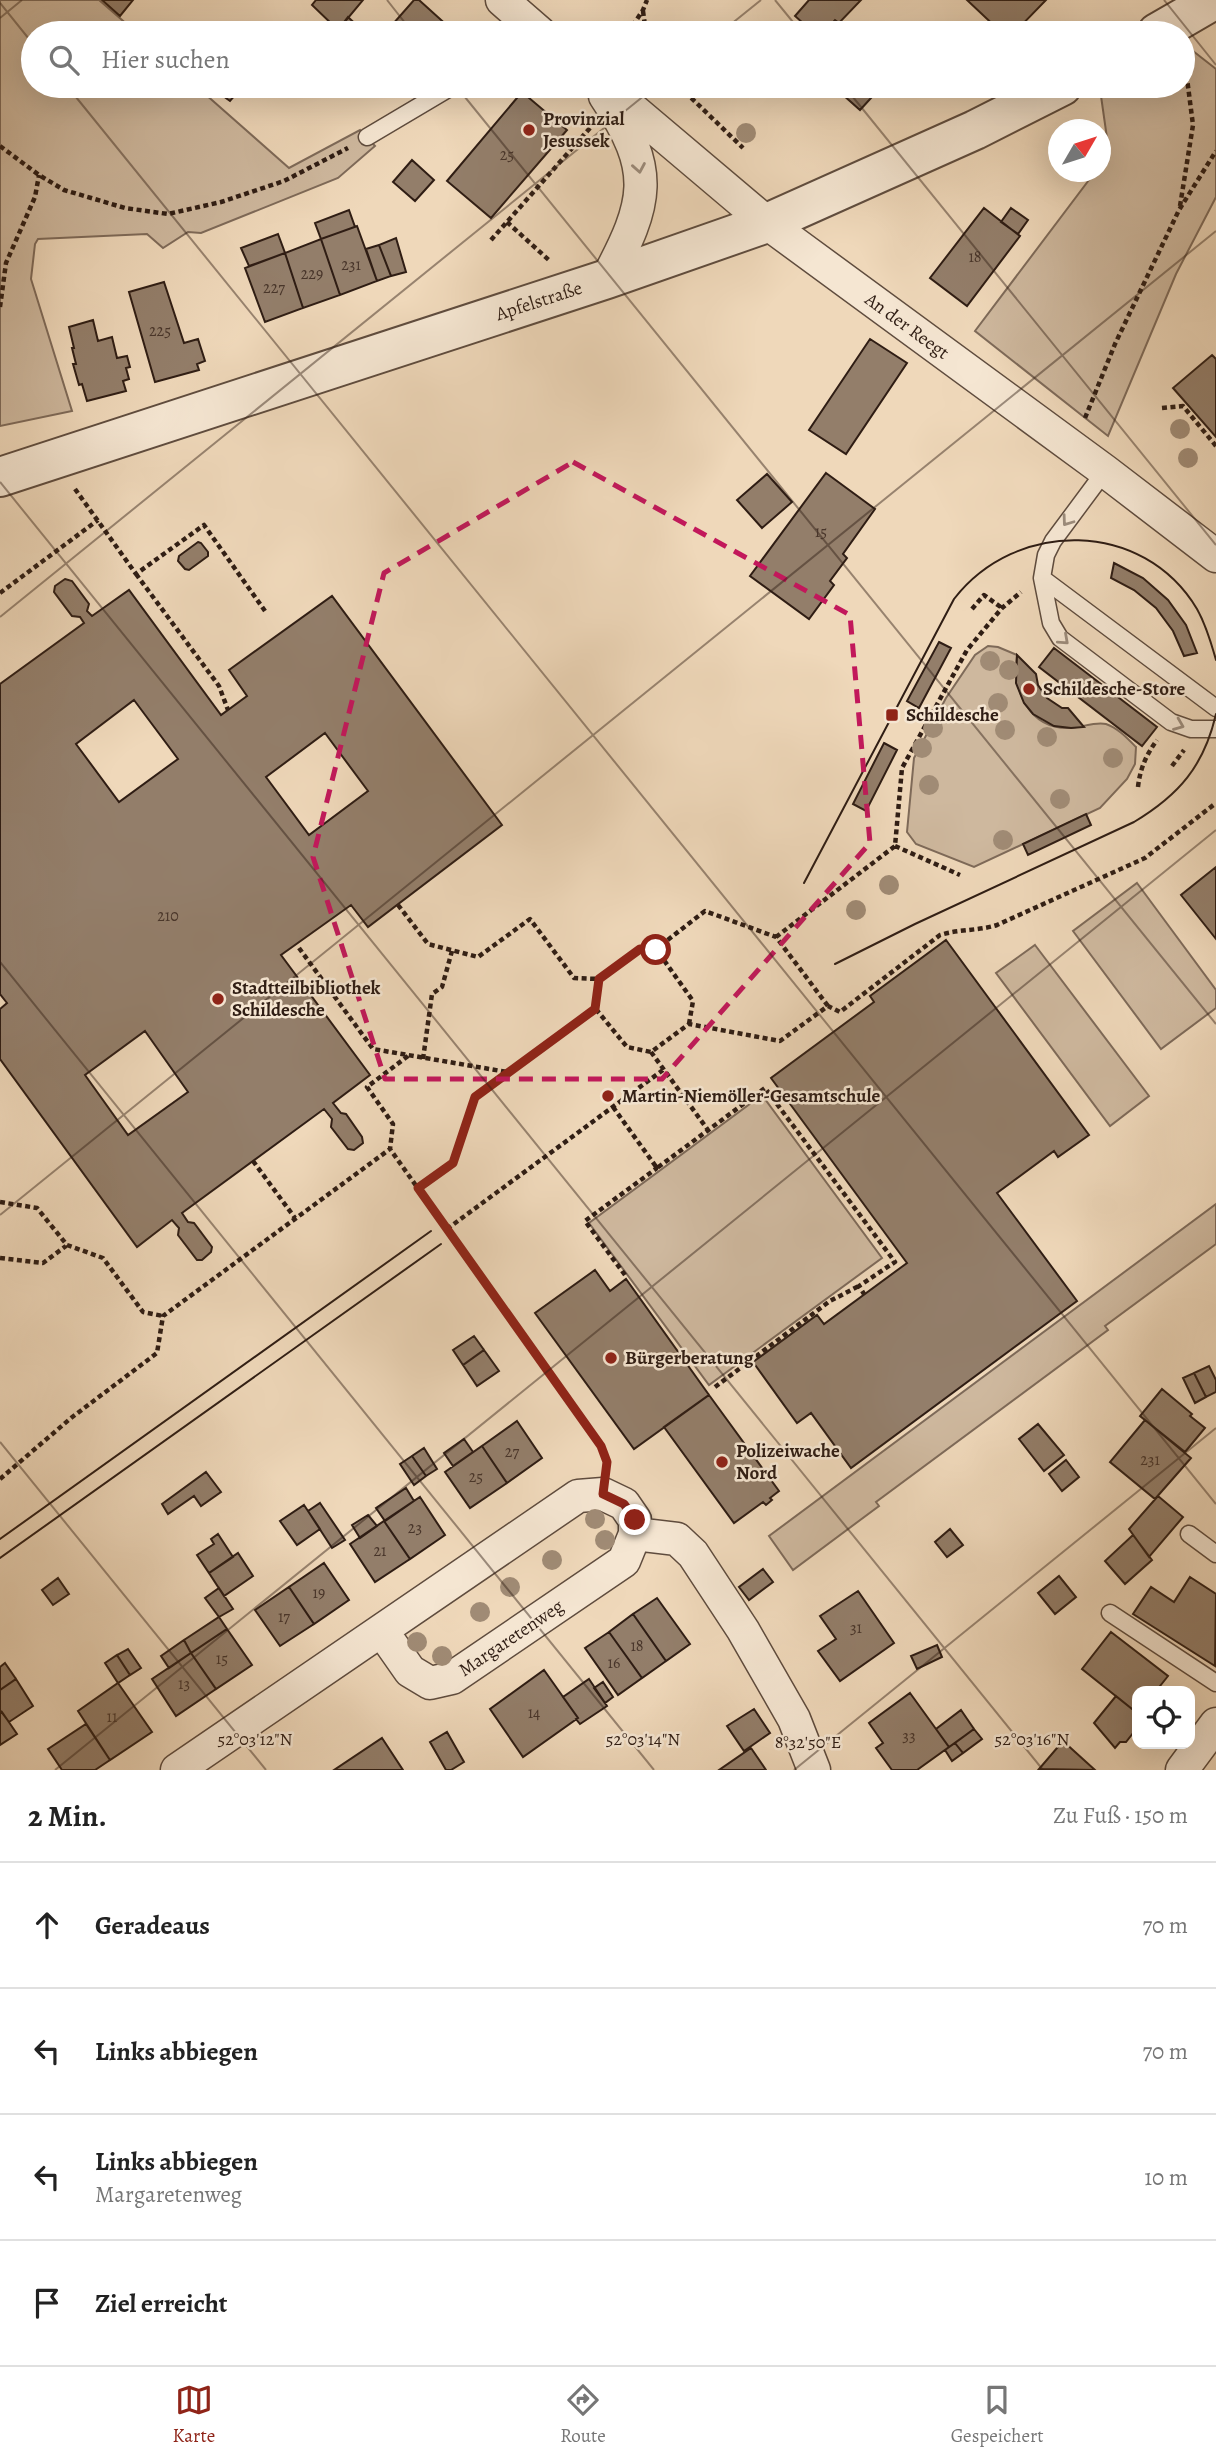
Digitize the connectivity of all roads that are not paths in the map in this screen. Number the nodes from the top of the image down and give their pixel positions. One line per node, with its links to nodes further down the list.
1 (502, 0): 3 (street)
2 (1214, 0): 4 (street)
3 (526, 21)
4 (1178, 21)
5 (433, 98): 9 (lane)
6 (608, 98): 11 (street, one-way to 11)
7 (612, 98): 10 (street, An der Reegt)
8 (1038, 98): 10 (street, Apfelstraße)
9 (367, 137)
10 (767, 223): 11 (street, Apfelstraße); 12 (street, An der Reegt)
11 (607, 279): 13 (street, Apfelstraße)
12 (1105, 471): 14 (street, An der Reegt); 15 (lane, one-way to 15)
13 (0, 477)
14 (1216, 556)
15 (1042, 578): 16 (lane); 17 (lane, one-way to 17)
16 (1216, 708)
17 (1216, 730)
18 (635, 1534): 22 (street); 22 (street, Margaretenweg); 26 (street)
19 (1189, 1534): 20 (lane)
20 (1216, 1554)
21 (1110, 1613): 23 (lane)
22 (382, 1631): 25 (street)
23 (1216, 1683)
24 (1216, 1724): 27 (street)
25 (177, 1770)
26 (814, 1770)
27 (1182, 1770)

